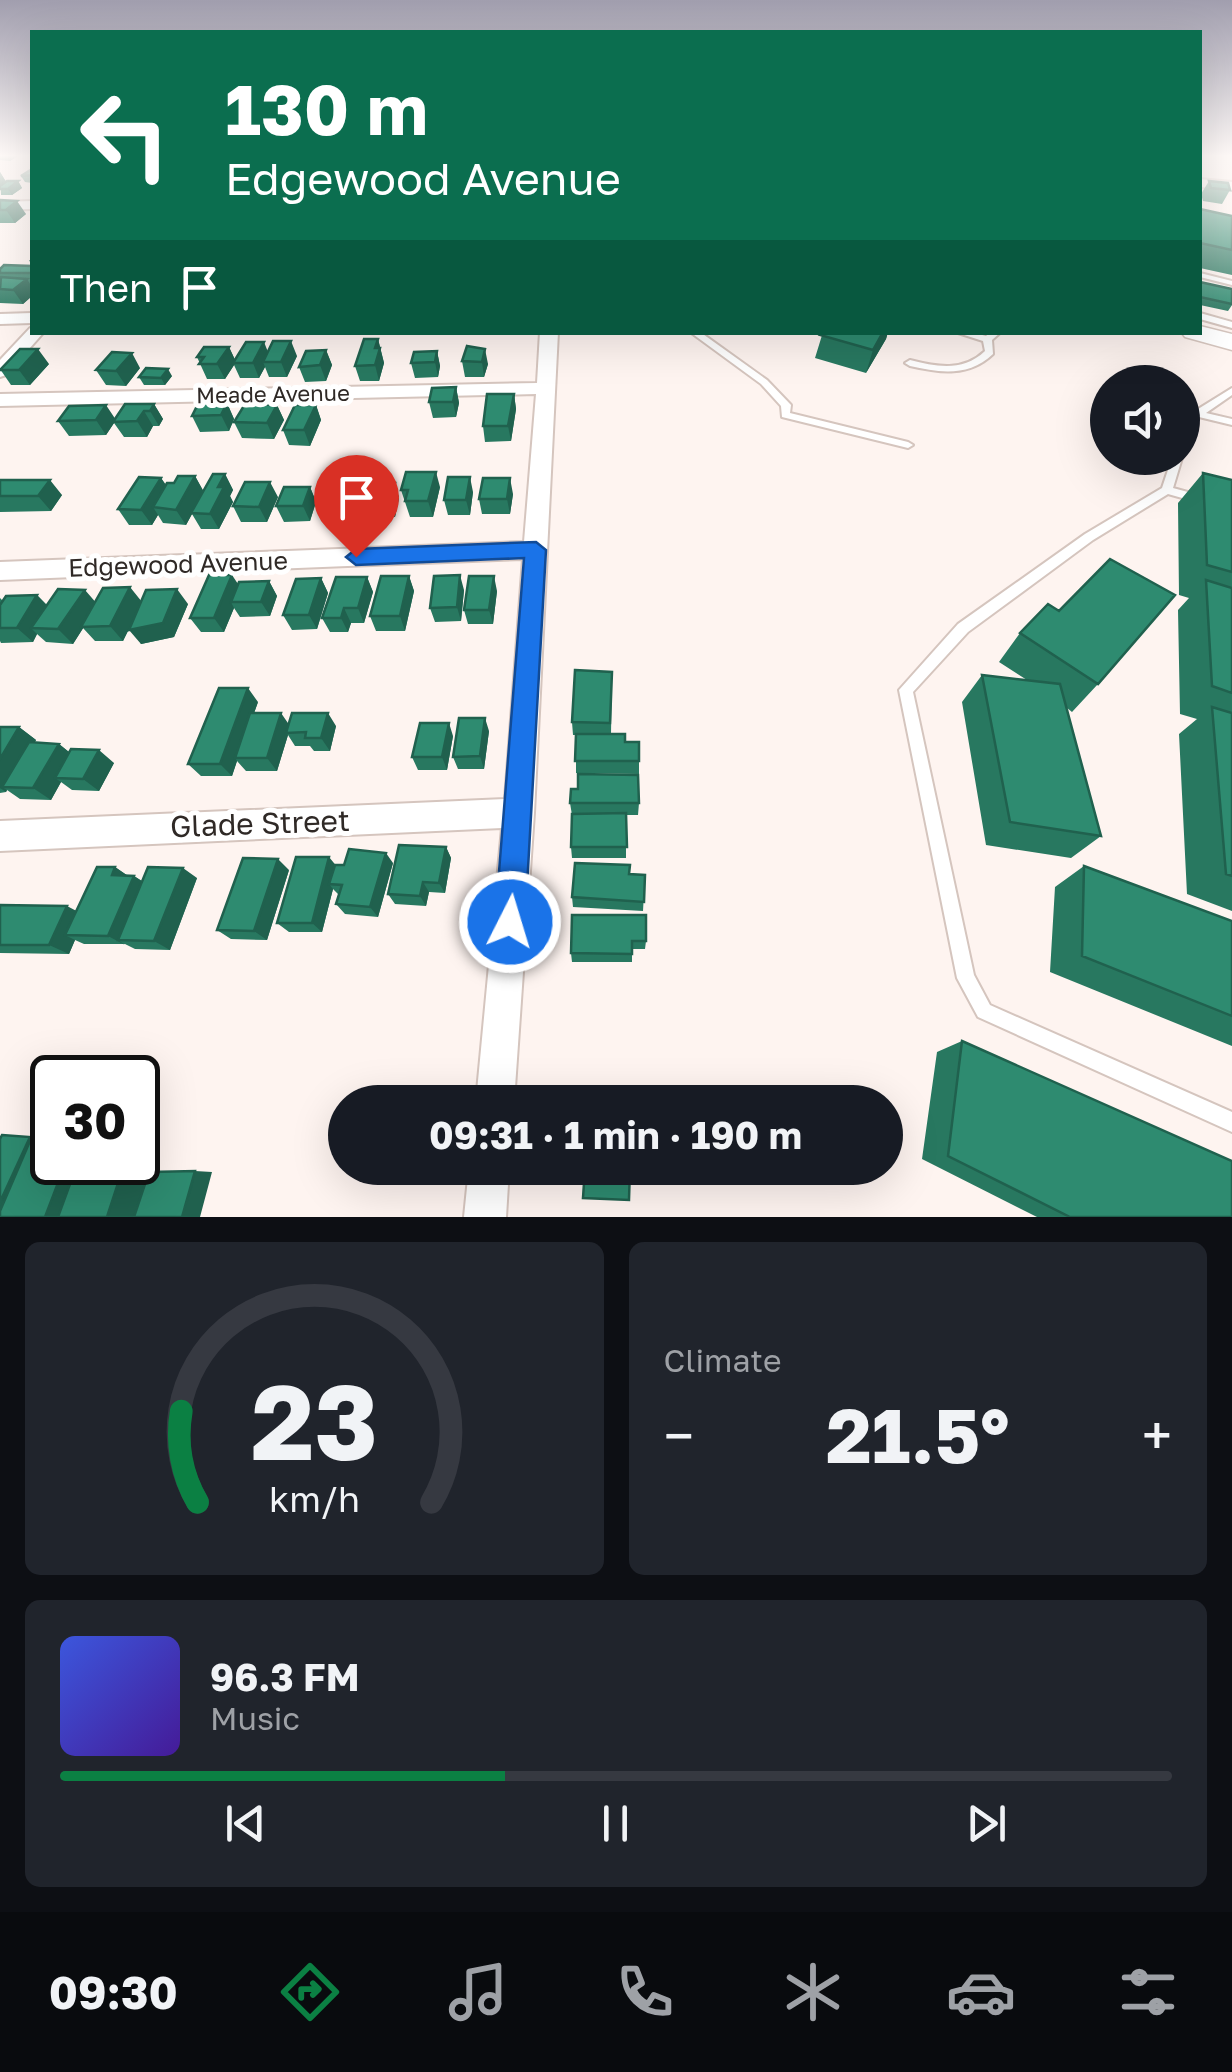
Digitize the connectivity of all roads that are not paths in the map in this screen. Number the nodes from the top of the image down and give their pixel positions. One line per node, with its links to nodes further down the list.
1 (1202, 276): 2 (lane)
2 (1232, 282)
3 (1202, 317): 6 (lane)
4 (30, 318): 5 (street)
5 (0, 319)
6 (1232, 326)
7 (1202, 334): 14 (main road)
8 (33, 335): 16 (street)
9 (549, 335): 17 (street)
10 (698, 335): 23 (lane)
11 (970, 335): 13 (lane)
12 (994, 335): 13 (lane)
13 (987, 340): 15 (lane)
14 (1232, 342)
15 (910, 364)
16 (0, 371)
17 (546, 388): 19 (street, Meade Avenue); 27 (street)
18 (1232, 391): 20 (lane)
19 (0, 400)
20 (1200, 413)
21 (1200, 414): 22 (lane)
22 (1232, 422)
23 (908, 445)
24 (1172, 475): 25 (lane)
25 (1167, 490): 26 (lane); 32 (lane)
26 (1232, 508)
27 (536, 550): 28 (street, Edgewood Avenue); 29 (street)
28 (0, 571)
29 (520, 813): 30 (street, Glade Street); 31 (street)
30 (0, 836)
31 (496, 1085)
32 (1232, 1122)
33 (488, 1185): 34 (street)
34 (485, 1217)

